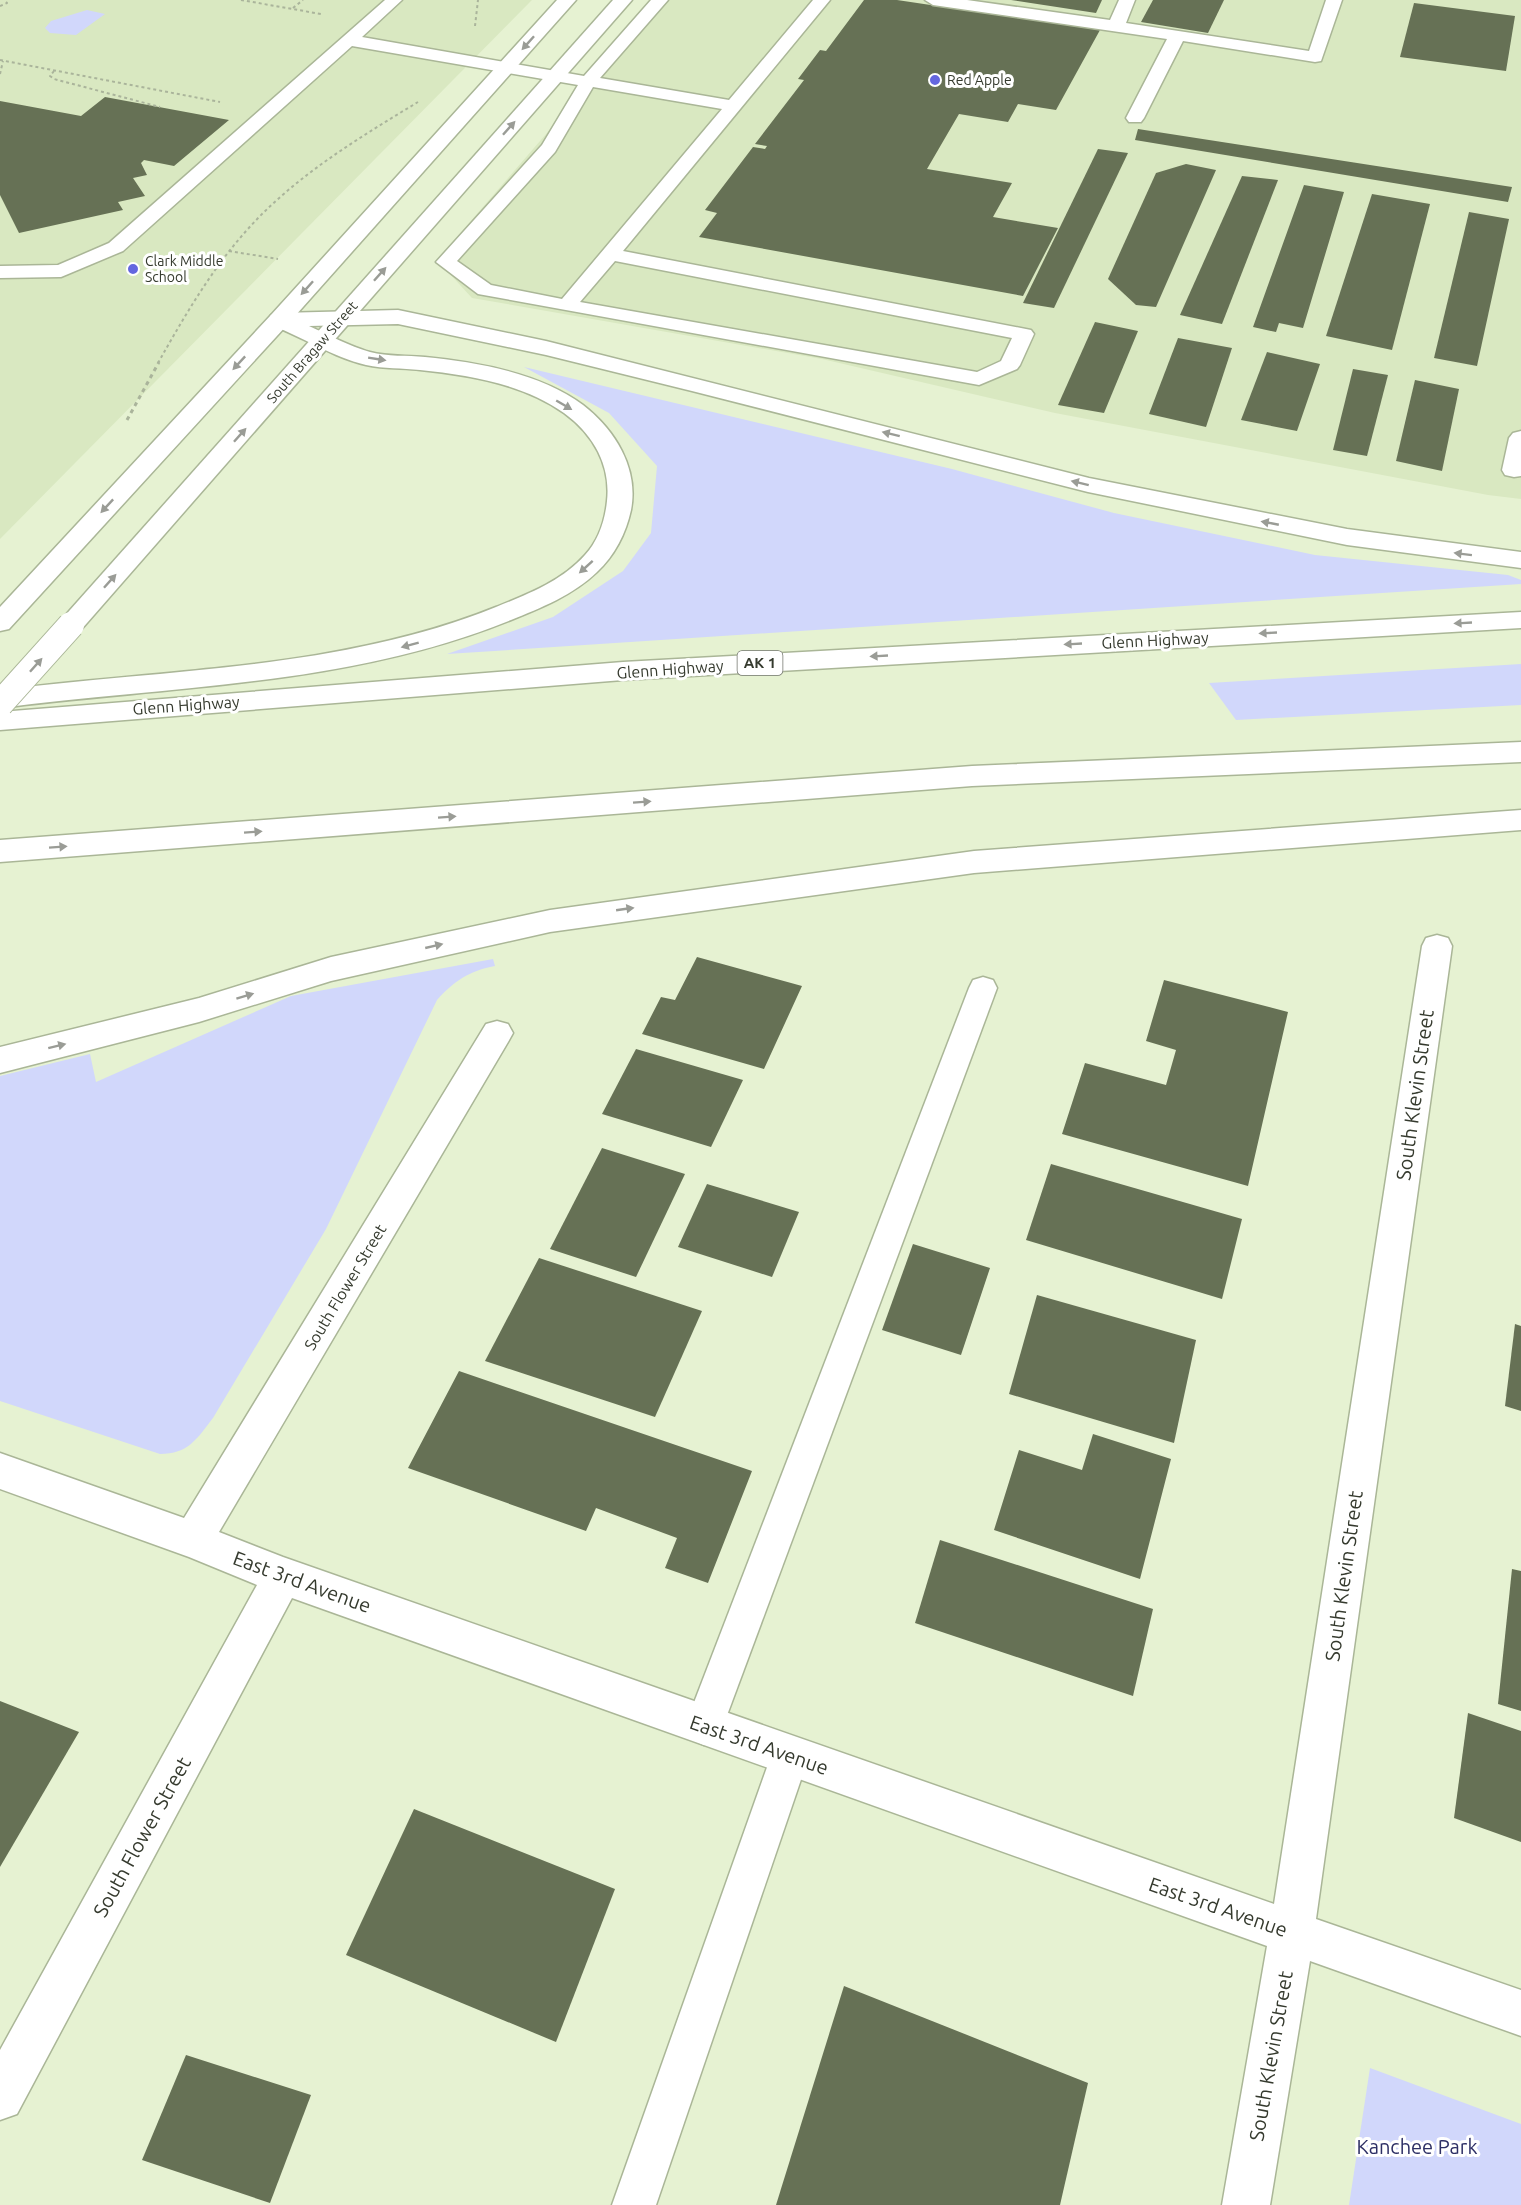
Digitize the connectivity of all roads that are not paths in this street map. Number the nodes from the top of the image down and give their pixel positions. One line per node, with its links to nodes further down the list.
1 (394, 0): 11 (lane)
2 (567, 0): 12 (main road, one-way to 12)
3 (623, 0): 13 (main road, South Bragaw Street)
4 (660, 0): 14 (lane)
5 (822, 0): 15 (lane)
6 (933, 0): 9 (lane)
7 (1127, 0): 9 (lane)
8 (1334, 0): 10 (lane)
9 (1116, 26): 10 (lane)
10 (1177, 36): 16 (lane)
11 (348, 40): 12 (lane); 18 (lane)
12 (507, 67): 13 (lane); 21 (main road, one-way to 21)
13 (554, 77): 14 (lane); 20 (main road, South Bragaw Street, one-way to 13)
14 (587, 83): 15 (lane); 19 (lane)
15 (732, 106): 17 (lane)
16 (1135, 118)
17 (610, 254): 19 (lane); 19 (lane)
18 (0, 272)
19 (567, 306)
20 (341, 317): 21 (main road); 22 (main road, South Bragaw Street); 25 (main road, one-way to 20)
21 (279, 320): 22 (main road); 27 (main road, one-way to 27)
22 (322, 340): 28 (main road, one-way to 28); 29 (main road, South Bragaw Street, one-way to 22, bridge)
23 (1521, 438): 24 (main road)
24 (1518, 471)
25 (1521, 560)
26 (1521, 620): 30 (main road, Glenn Highway / AK 1, one-way to 30)
27 (0, 623)
28 (0, 699)
29 (0, 704)
30 (0, 721)
31 (1521, 752): 33 (main road, one-way to 31)
32 (1521, 820): 37 (main road, one-way to 32)
33 (0, 851)
34 (1437, 946): 43 (main road, South Klevin Street)
35 (983, 988): 41 (lane)
36 (497, 1033): 39 (main road, South Flower Street)
37 (0, 1060)
38 (0, 1471): 39 (main road, East 3rd Avenue)
39 (192, 1540): 40 (main road, East 3rd Avenue)
40 (283, 1576): 41 (main road, East 3rd Avenue); 45 (main road, South Flower Street)
41 (704, 1725): 42 (main road, East 3rd Avenue)
42 (790, 1756): 43 (main road, East 3rd Avenue); 46 (lane)
43 (1292, 1933): 44 (main road, East 3rd Avenue); 47 (main road, South Klevin Street)
44 (1521, 2013)
45 (0, 2097)
46 (634, 2205)
47 (1246, 2205)

